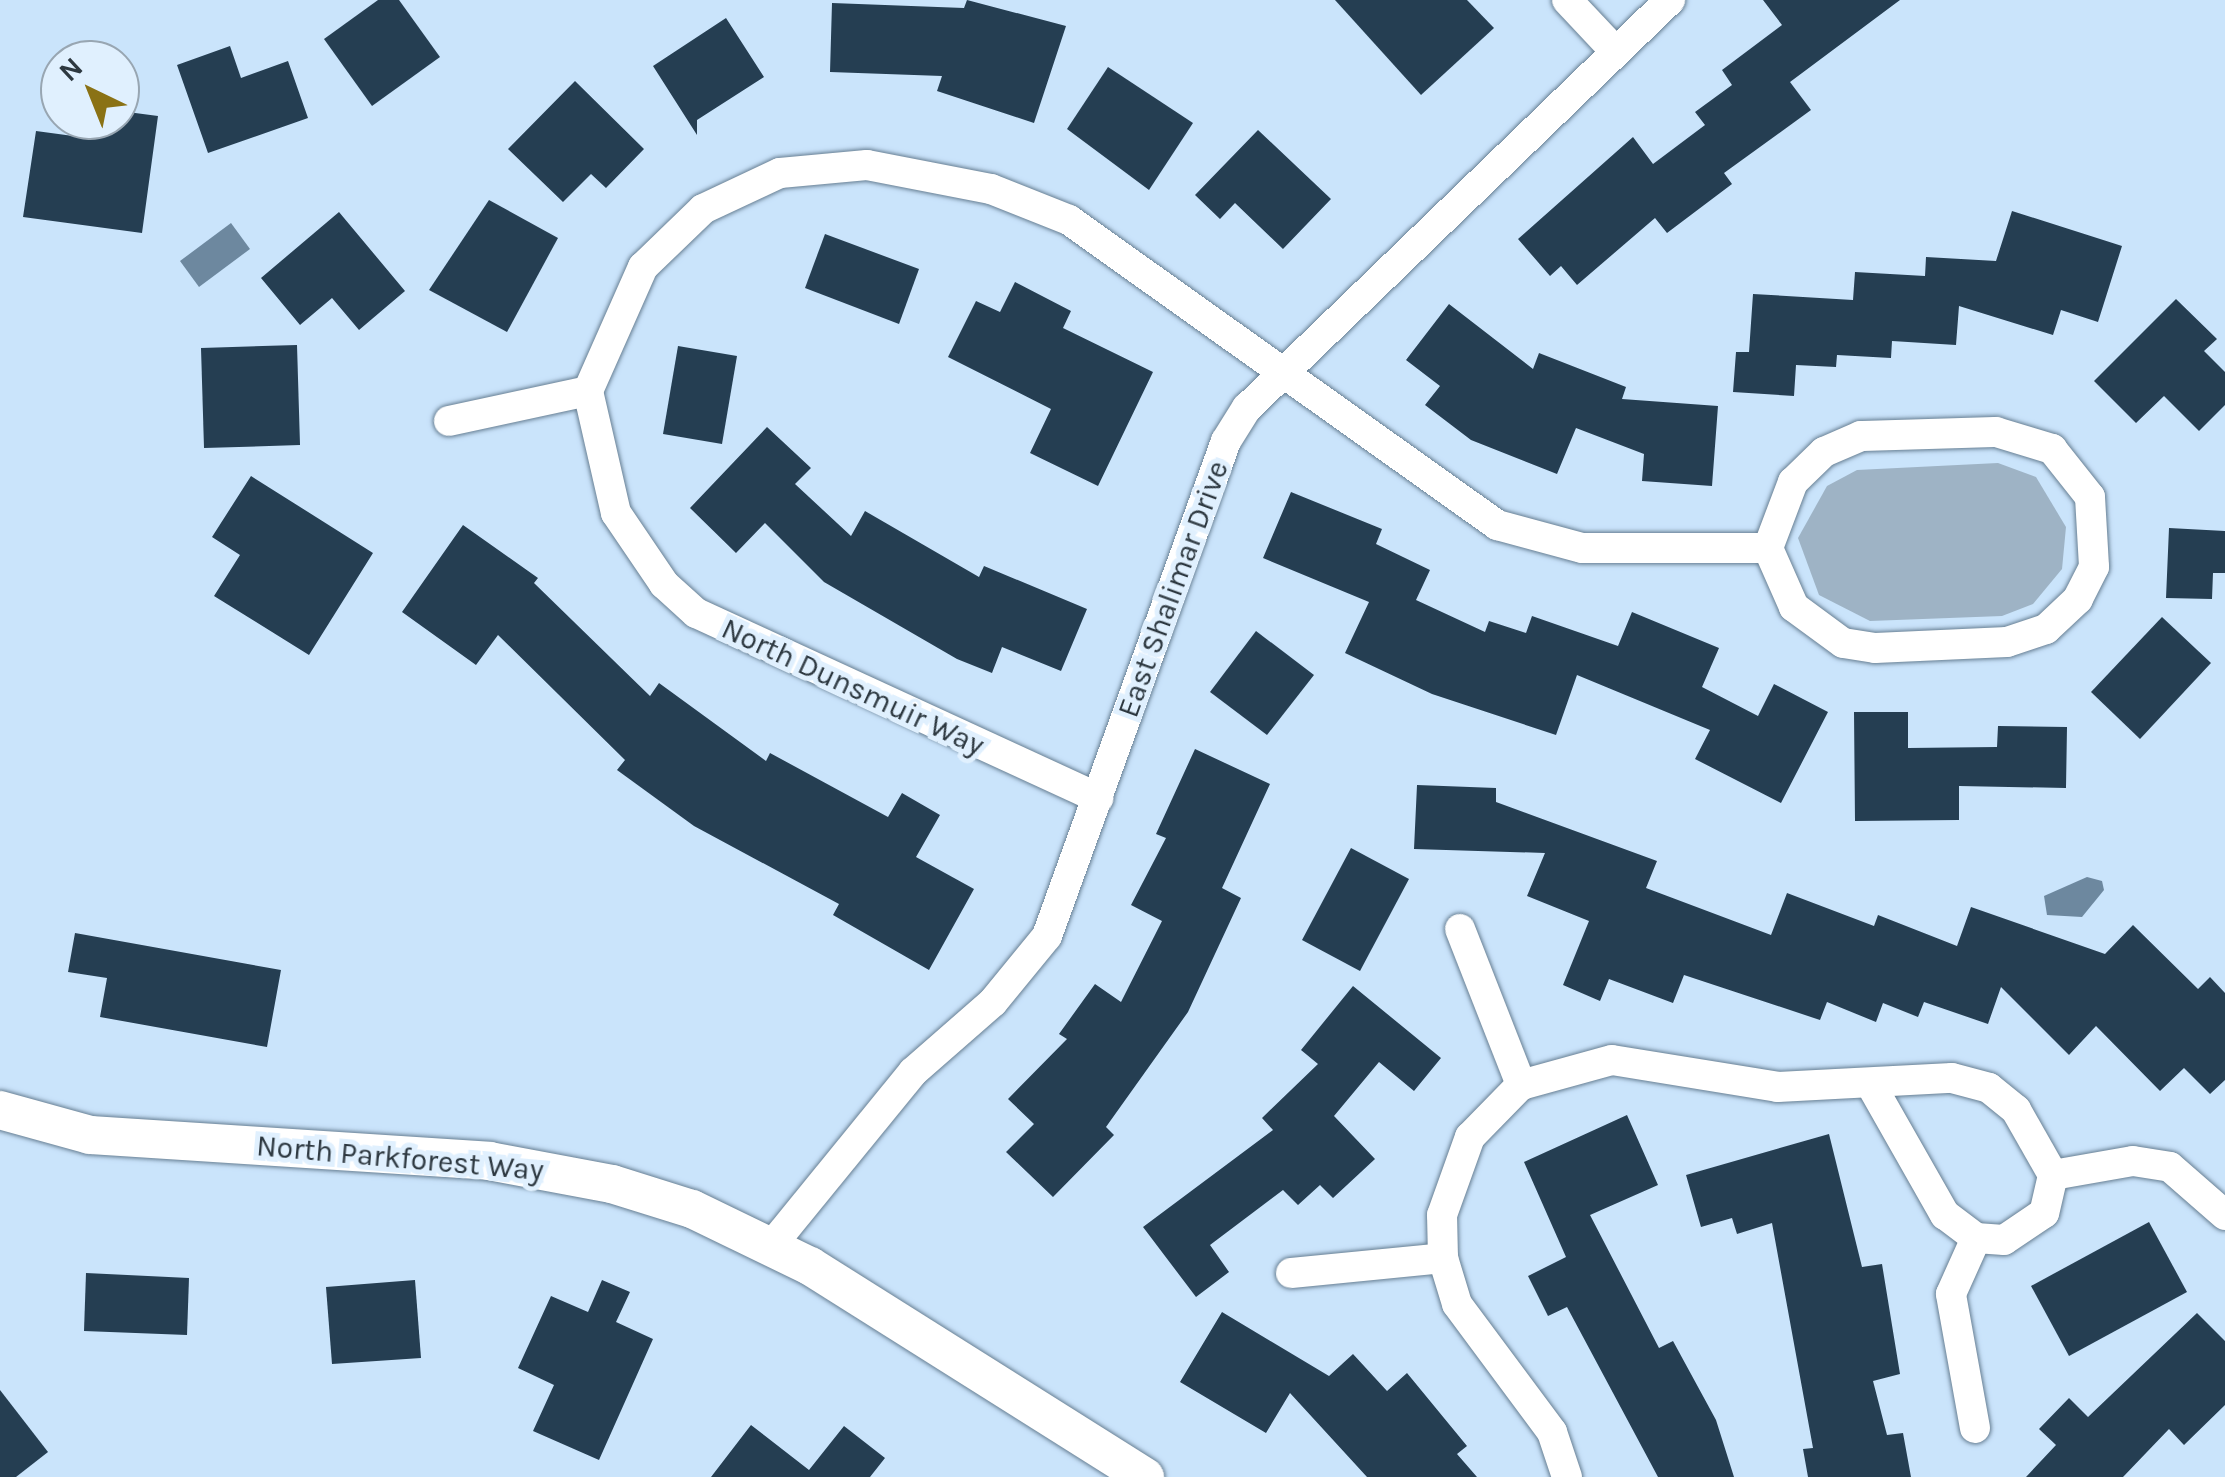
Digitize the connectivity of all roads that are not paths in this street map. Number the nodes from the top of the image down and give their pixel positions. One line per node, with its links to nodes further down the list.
1 (1566, 0): 3 (street)
2 (1670, 0): 3 (street, East Shalimar Drive)
3 (1616, 52): 4 (street, East Shalimar Drive)
4 (1276, 373): 5 (street); 7 (street); 8 (street, East Shalimar Drive)
5 (588, 391): 6 (street); 8 (street, North Dunsmuir Way)
6 (450, 422)
7 (1768, 548): 7 (street)
8 (1099, 798): 16 (street, East Shalimar Drive)
9 (1460, 928): 11 (street)
10 (1871, 1084): 11 (street); 13 (street); 15 (street)
11 (1520, 1085): 17 (street)
12 (0, 1110): 16 (street, North Parkforest Way)
13 (2053, 1176): 14 (street); 15 (street)
14 (2225, 1216)
15 (1976, 1238): 19 (street)
16 (772, 1245): 20 (street, North Parkforest Way)
17 (1443, 1258): 18 (street); 21 (street)
18 (1290, 1273)
19 (1975, 1428)
20 (1145, 1477)
21 (1567, 1477)

